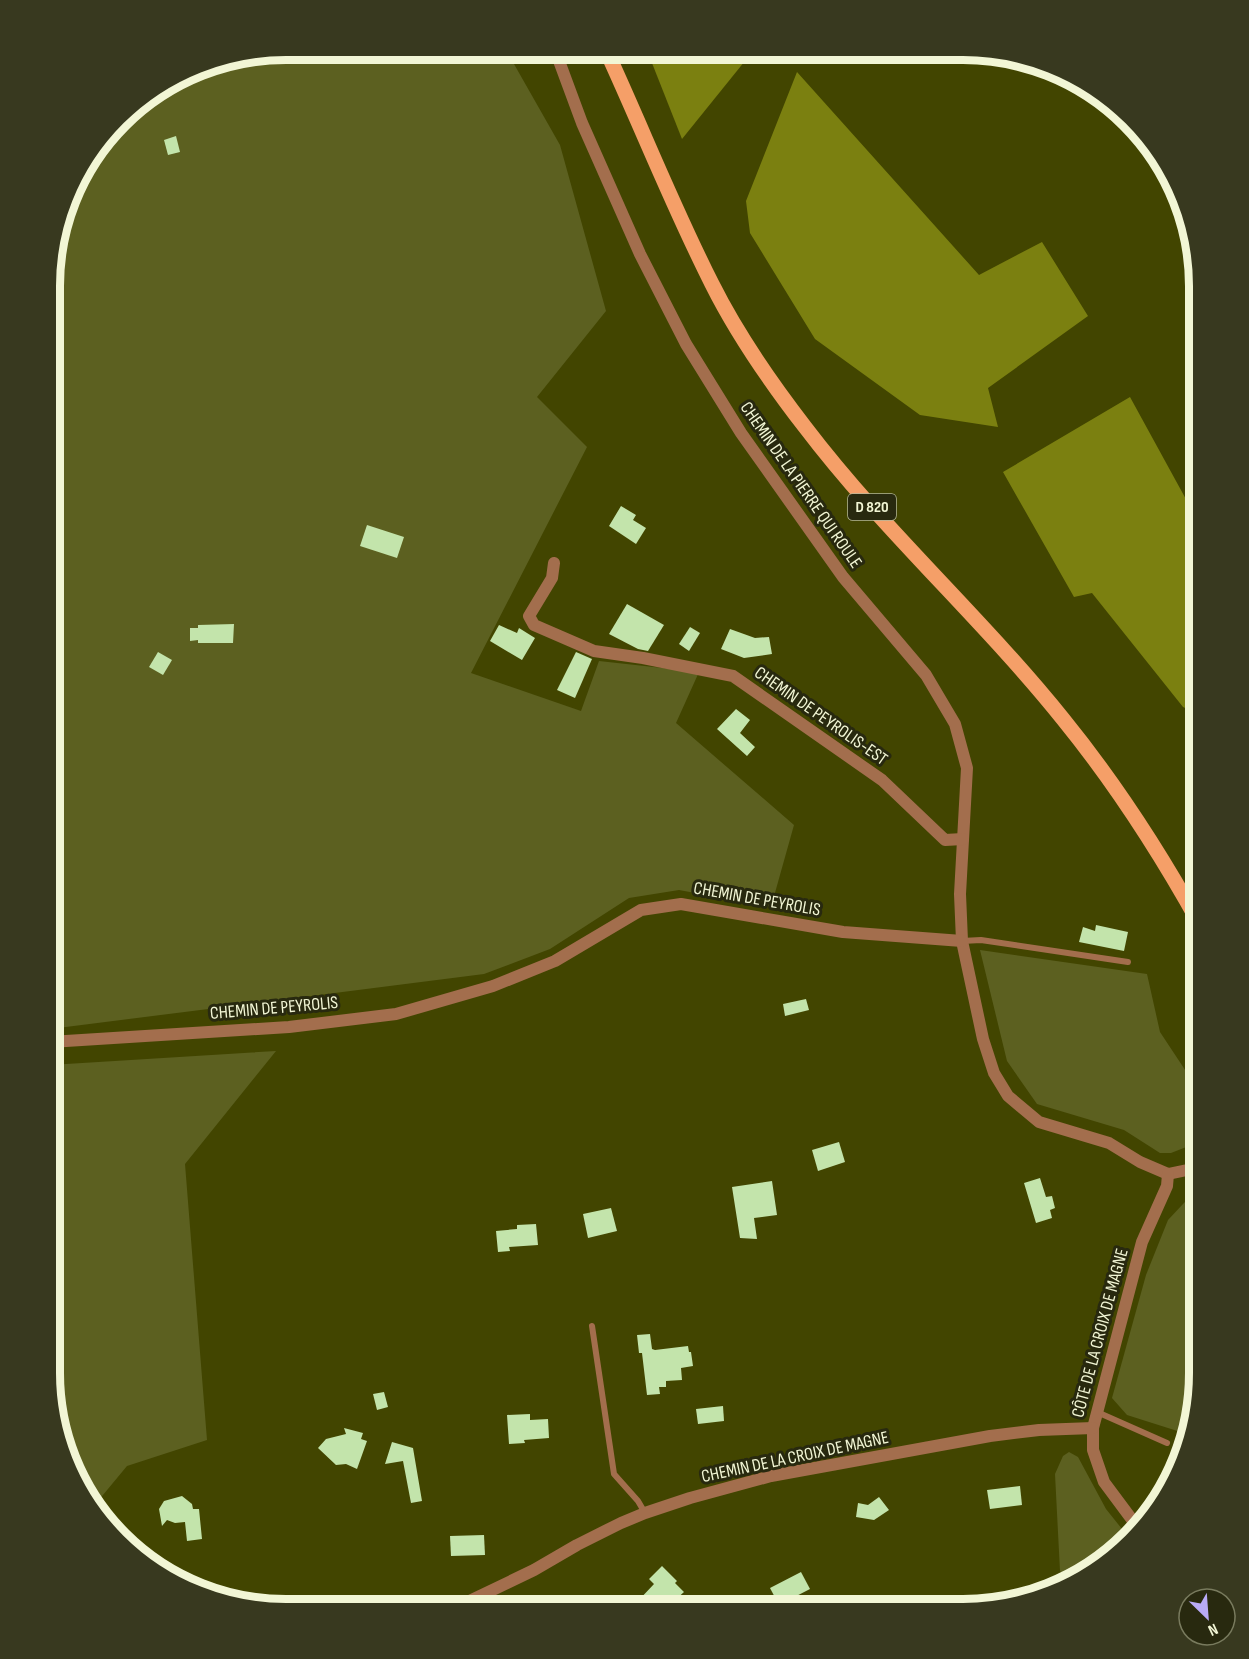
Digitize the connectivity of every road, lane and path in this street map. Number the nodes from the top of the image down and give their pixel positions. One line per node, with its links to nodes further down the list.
1 (559, 60): 4 (street, CHEMIN DE LA PIERRE QUI ROULE)
2 (610, 60): 5 (main road, D 820)
3 (554, 564): 4 (street, CHEMIN DE PEYROLIS-EST)
4 (963, 839): 6 (street, CHEMIN DE LA PIERRE QUI ROULE)
5 (1189, 905)
6 (962, 941): 7 (lane); 8 (street, CHEMIN DE PEYROLIS); 10 (street)
7 (1128, 962)
8 (60, 1041)
9 (1189, 1170): 10 (street)
10 (1168, 1174): 12 (street, CÔTE DE LA CROIX DE MAGNE)
11 (592, 1326): 15 (lane)
12 (1097, 1413): 13 (street, CÔTE DE LA CROIX DE MAGNE); 14 (lane)
13 (1093, 1428): 15 (street, CHEMIN DE LA CROIX DE MAGNE); 16 (street, CÔTE DE LA CROIX DE MAGNE)
14 (1167, 1443)
15 (645, 1513): 17 (street, CHEMIN DE LA CROIX DE MAGNE)
16 (1133, 1522)
17 (474, 1599)

